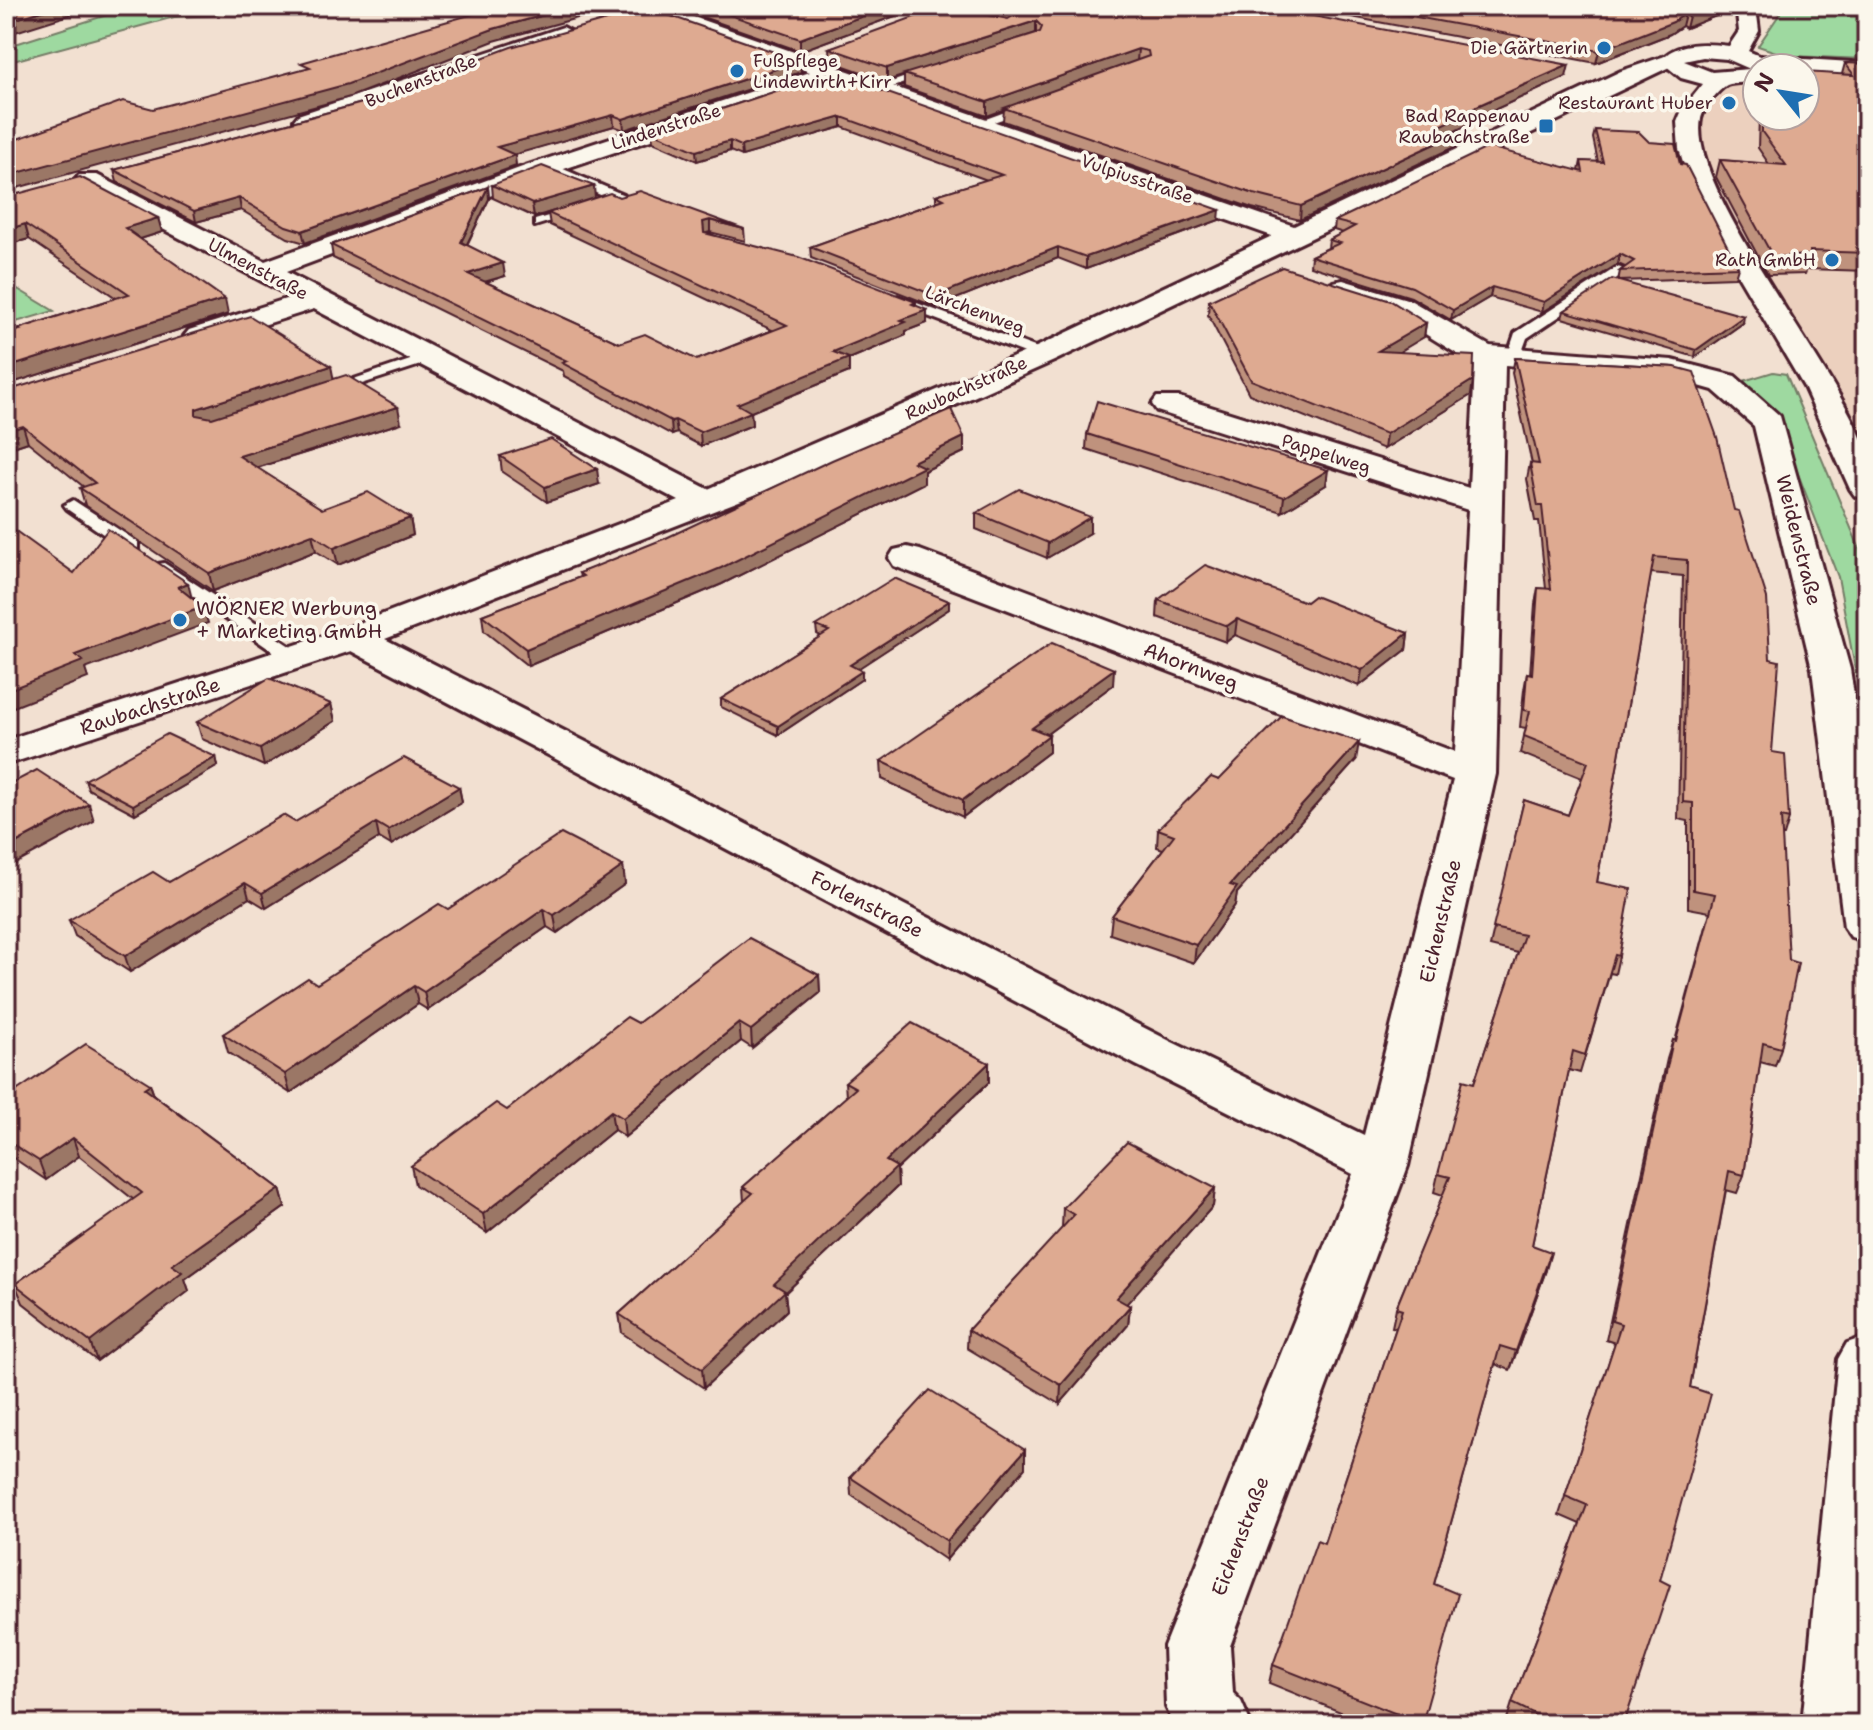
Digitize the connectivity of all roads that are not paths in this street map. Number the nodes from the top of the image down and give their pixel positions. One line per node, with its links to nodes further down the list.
1 (1269, 10): 3 (street)
2 (638, 11): 9 (street, Vulpiusstraße)
3 (1309, 13)
4 (1750, 14): 6 (street); 7 (street)
5 (579, 28): 22 (street, Buchenstraße)
6 (1701, 52): 7 (street); 11 (street)
7 (1735, 55): 8 (street)
8 (1741, 58)
9 (829, 62): 18 (street, Vulpiusstraße); 23 (street, Lindenstraße)
10 (952, 65): 18 (lane)
11 (1683, 69): 16 (street); 17 (street, Raubachstraße); 20 (street)
12 (1821, 69): 13 (street)
13 (1867, 70)
14 (1741, 73): 16 (street)
15 (1589, 74): 17 (street)
16 (1721, 78): 20 (street)
17 (1622, 81): 26 (street, Raubachstraße)
18 (877, 89): 21 (street, Vulpiusstraße)
19 (1037, 103): 21 (lane)
20 (1693, 111): 38 (street)
21 (978, 124): 26 (street, Vulpiusstraße)
22 (283, 126)
23 (547, 166): 25 (lane); 29 (street, Lindenstraße)
24 (118, 172): 29 (street, Ulmenstraße)
25 (540, 223)
26 (1295, 235): 27 (street, Raubachstraße)
27 (1250, 259): 33 (street, Raubachstraße); 34 (street)
28 (1622, 270): 34 (lane)
29 (264, 271): 31 (street, Ulmenstraße)
30 (876, 292): 33 (lane, Lärchenweg)
31 (315, 299): 32 (street); 35 (street, Ulmenstraße)
32 (168, 346)
33 (1043, 355): 39 (street, Raubachstraße)
34 (1499, 355): 40 (street, Eichenstraße); 47 (street, Weidenstraße)
35 (428, 358): 36 (lane); 39 (street, Ulmenstraße)
36 (311, 395)
37 (1168, 404): 40 (street, Pappelweg)
38 (1867, 489)
39 (707, 502): 43 (street, Raubachstraße)
40 (1485, 504): 46 (street, Eichenstraße)
41 (73, 505): 44 (lane)
42 (907, 558): 46 (street, Ahornweg)
43 (354, 638): 44 (street, Raubachstraße); 48 (street, Forlenstraße)
44 (295, 658): 45 (street, Raubachstraße)
45 (6, 753)
46 (1475, 774): 48 (street, Eichenstraße)
47 (1867, 927)
48 (1382, 1166): 50 (street, Eichenstraße)
49 (1867, 1359): 51 (street)
50 (1209, 1715)
51 (1836, 1724)

